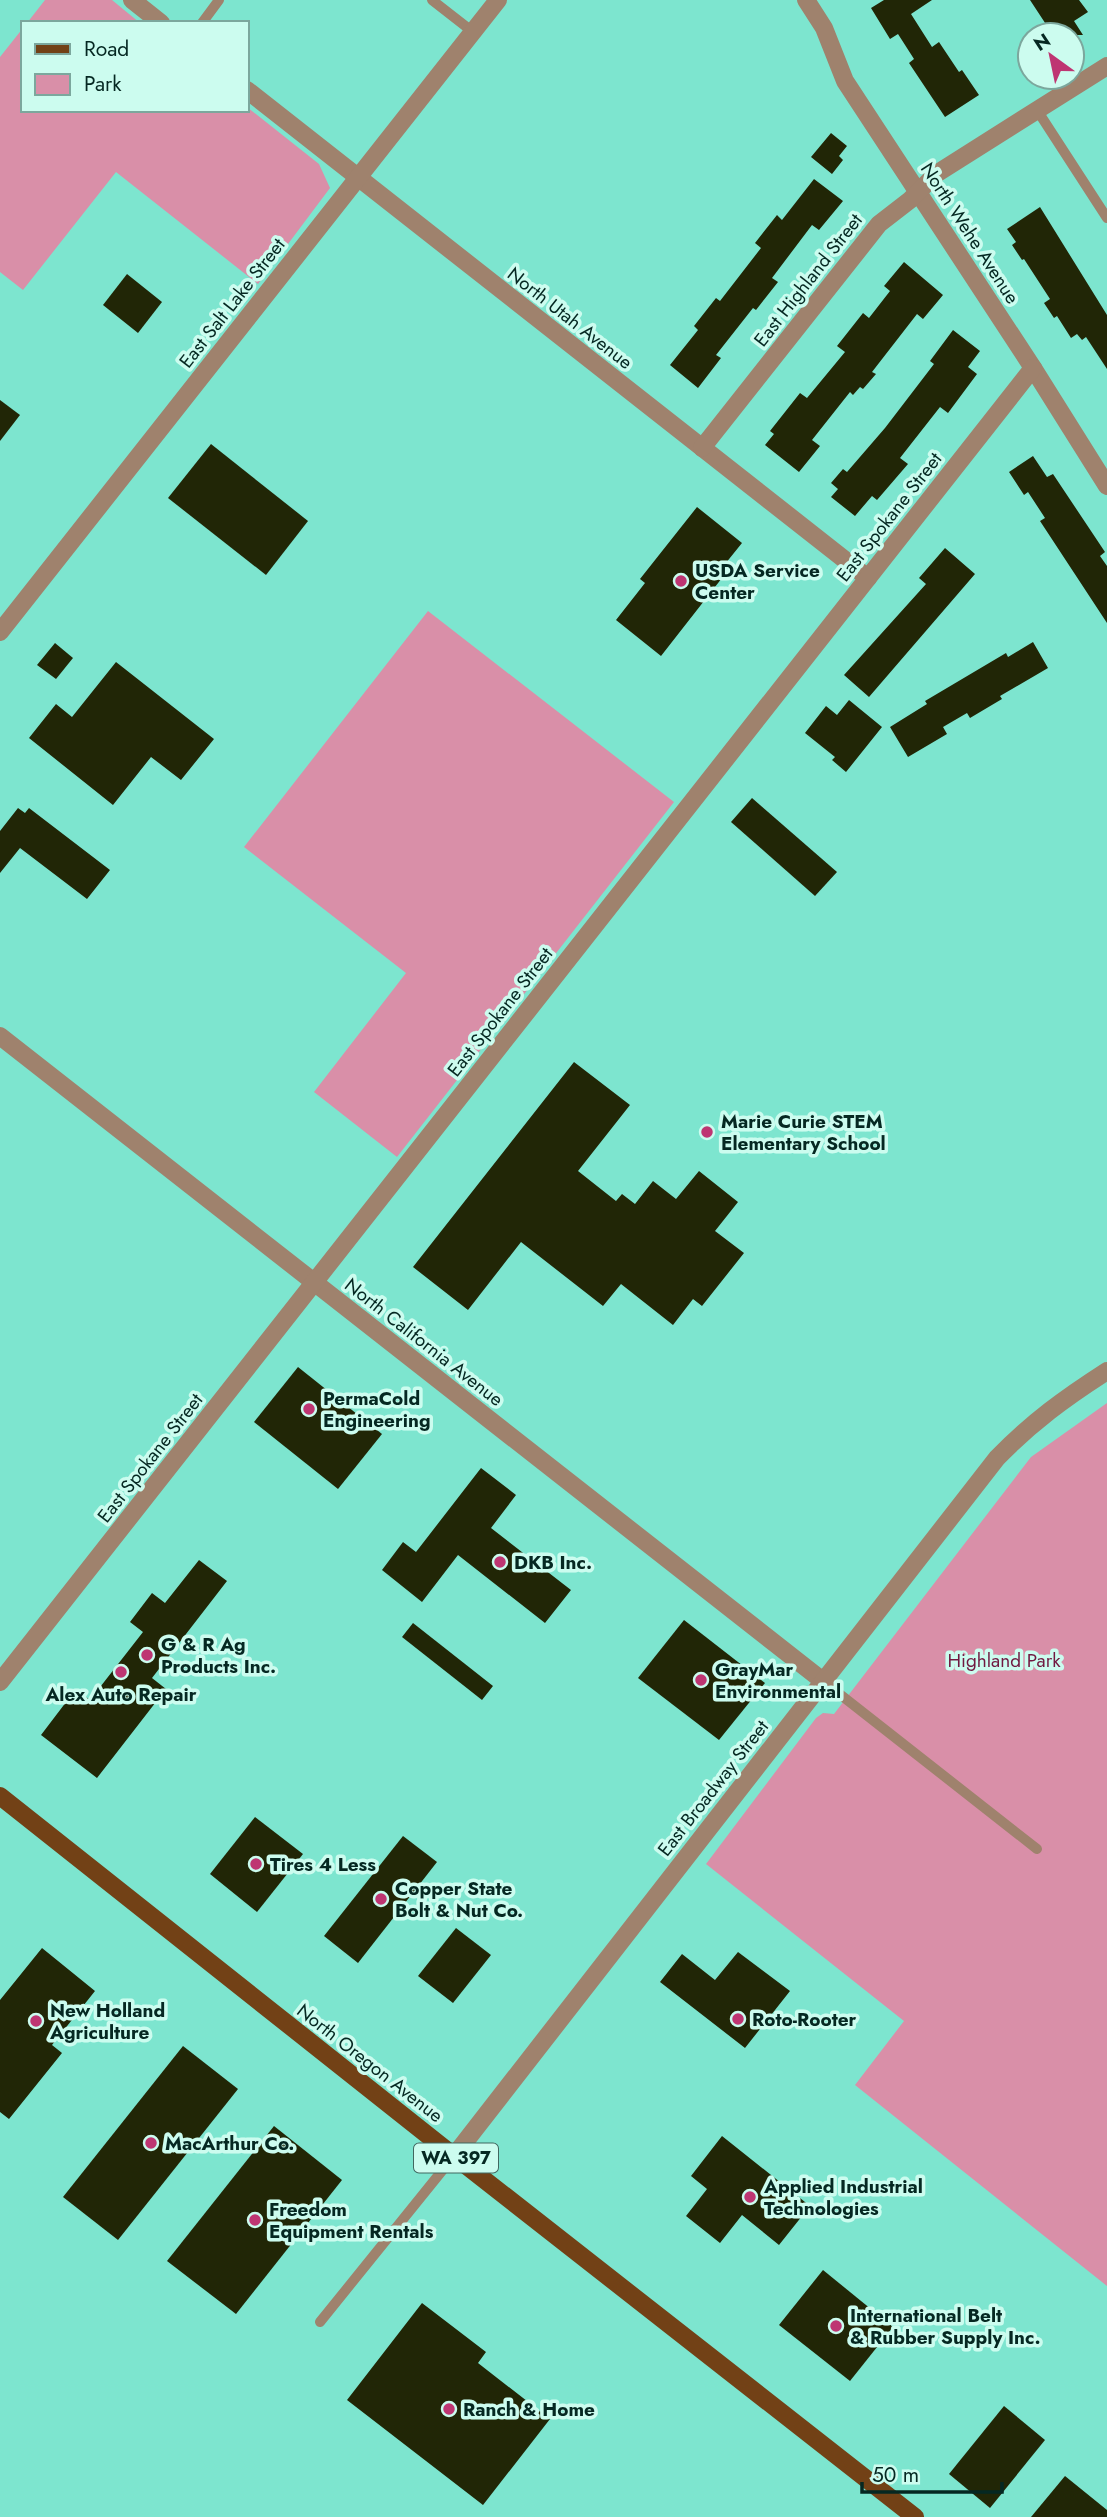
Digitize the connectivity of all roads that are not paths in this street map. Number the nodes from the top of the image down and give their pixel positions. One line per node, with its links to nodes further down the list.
1 (132, 0): 6 (street)
2 (219, 0): 7 (lane)
3 (432, 0): 8 (lane)
4 (498, 0): 8 (street, East Salt Lake Street)
5 (806, 0): 13 (street, North Wehe Avenue)
6 (158, 21)
7 (203, 21)
8 (472, 32): 12 (street, East Salt Lake Street)
9 (1107, 66): 11 (street, East Highland Street)
10 (248, 91): 12 (street, North Utah Avenue)
11 (1037, 110): 13 (street, East Highland Street); 14 (lane)
12 (358, 177): 16 (street, North Utah Avenue); 19 (street, East Salt Lake Street)
13 (918, 191): 15 (street, North Wehe Avenue); 16 (street, East Highland Street)
14 (1107, 218)
15 (1033, 368): 17 (street, North Wehe Avenue); 18 (street, East Spokane Street)
16 (702, 448): 18 (street, North Utah Avenue)
17 (1107, 486)
18 (868, 579): 21 (street, East Spokane Street)
19 (0, 632)
20 (0, 1036): 21 (street, North California Avenue)
21 (314, 1282): 23 (street, North California Avenue); 24 (street, East Spokane Street)
22 (1107, 1371): 23 (street, East Broadway Street)
23 (823, 1681): 26 (lane); 27 (street, East Broadway Street)
24 (0, 1682)
25 (0, 1796): 27 (main road, North Oregon Avenue / WA 397)
26 (1037, 1849)
27 (454, 2157): 28 (lane); 29 (main road, North Oregon Avenue / WA 397)
28 (320, 2322)
29 (915, 2517)

